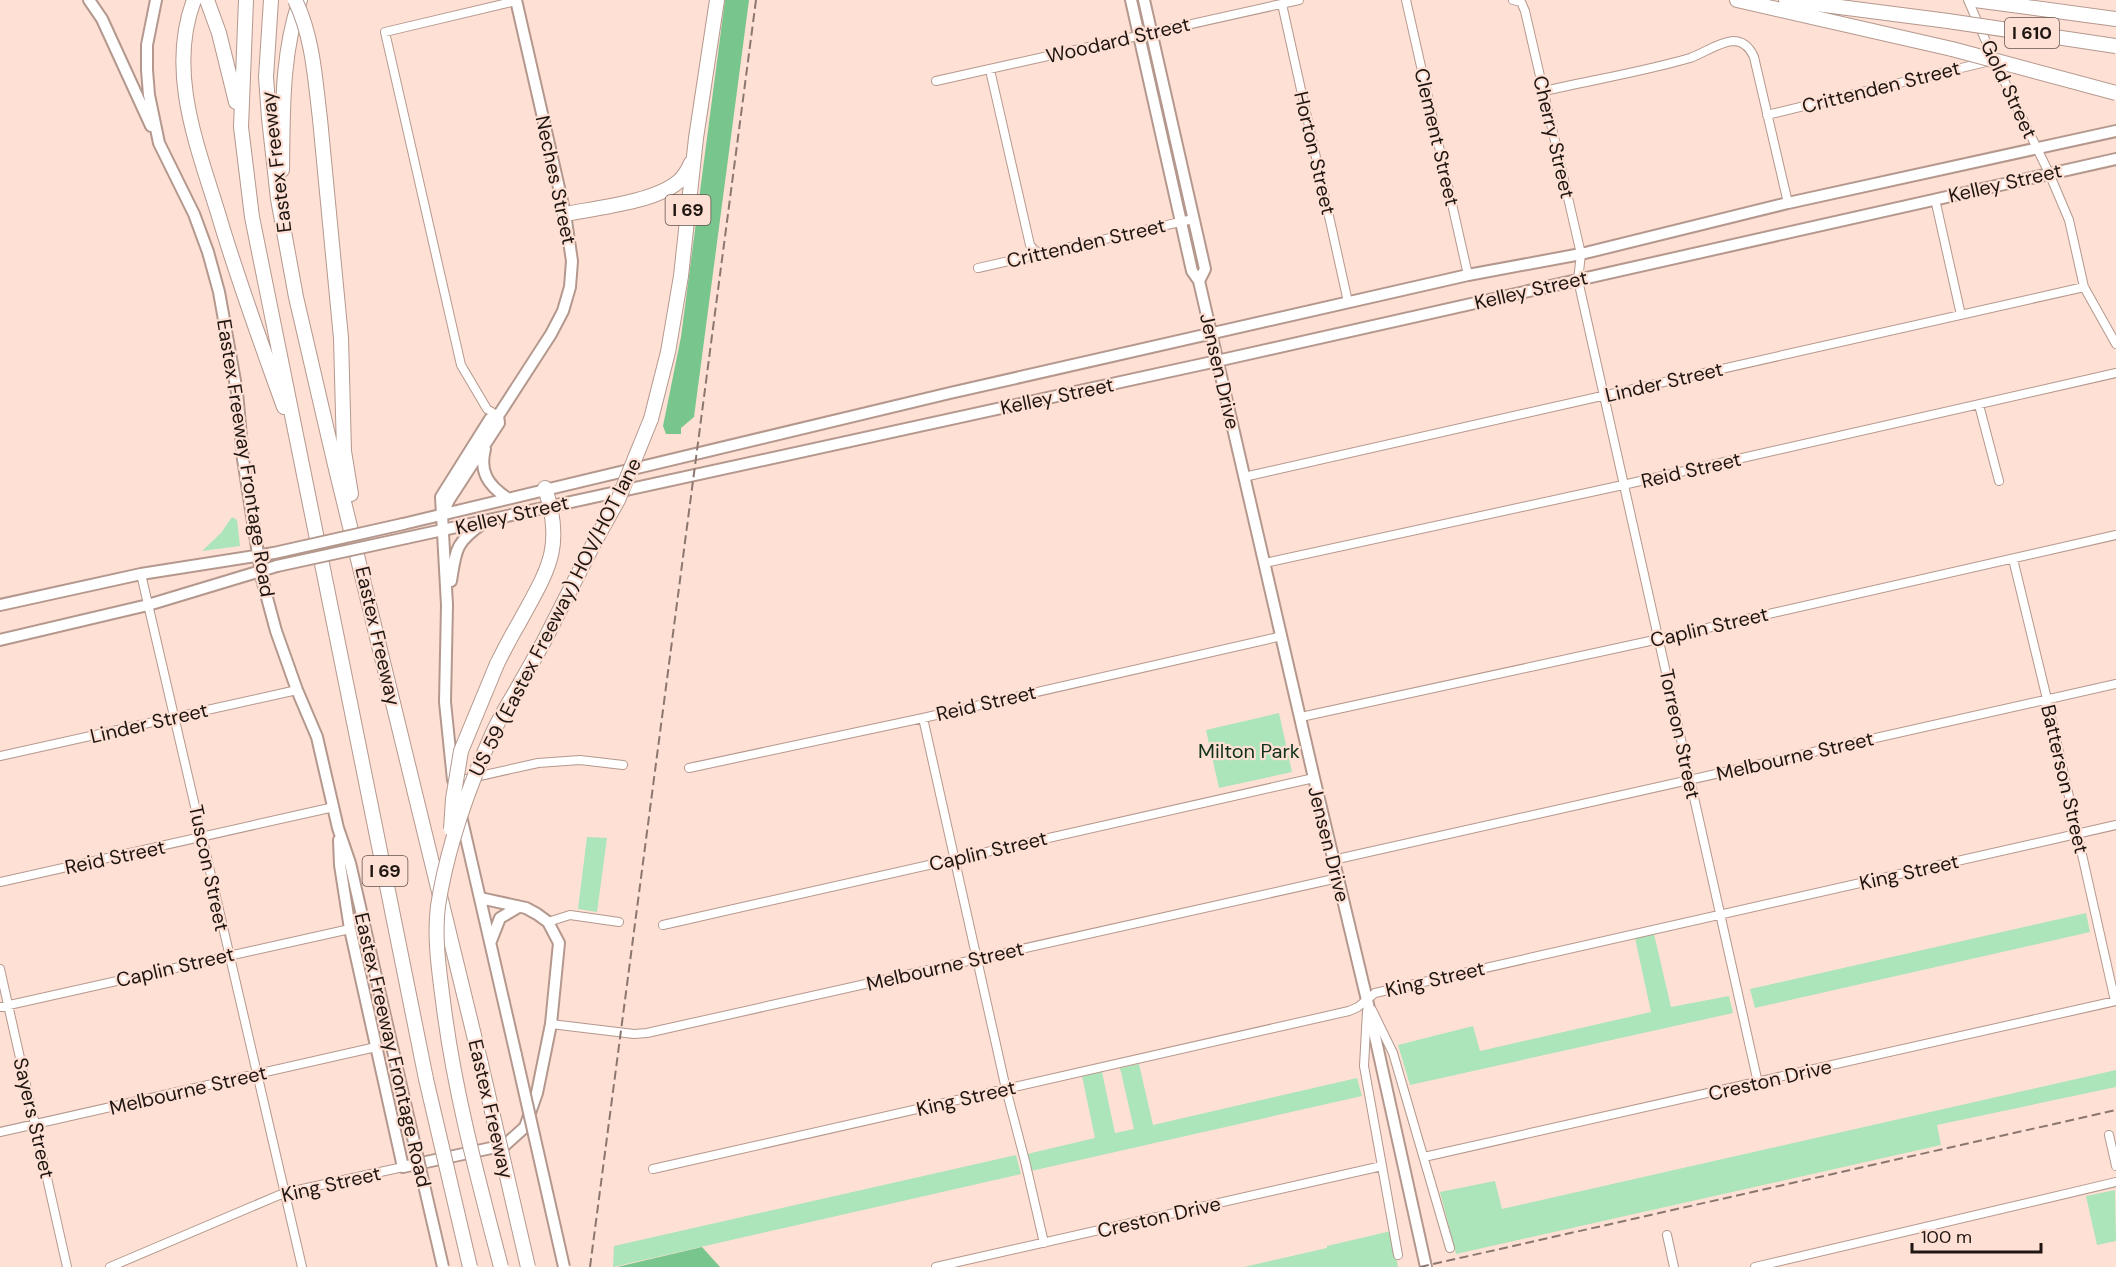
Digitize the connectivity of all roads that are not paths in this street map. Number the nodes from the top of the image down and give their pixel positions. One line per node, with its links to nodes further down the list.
1 (89, 0): 33 (main road)
2 (156, 0): 33 (main road, Eastex Freeway Frontage Road)
3 (194, 0): 61 (highway)
4 (207, 0): 31 (highway)
5 (246, 0): 31 (highway, Eastex Freeway / I 69)
6 (271, 0): 43 (highway, Eastex Freeway / I 69)
7 (295, 0): 77 (highway, bridge)
8 (300, 0): 43 (highway)
9 (717, 0): 35 (highway, US 59 (Eastex Freeway) HOV/HOT lane / I 69)
10 (1131, 0): 23 (main road, Jensen Drive)
11 (1144, 0): 22 (main road, Jensen Drive)
12 (1299, 0): 20 (street, Woodard Street)
13 (1406, 0): 47 (street, Clement Street)
14 (1514, 0): 28 (street, Cherry Street)
15 (1737, 0): 29 (highway, bridge)
16 (1786, 0): 24 (highway, I 610, bridge)
17 (1968, 0): 25 (street, Gold Street)
18 (1975, 0): 21 (highway, I 610)
19 (516, 1): 40 (main road, Neches Street); 59 (street)
20 (1282, 4): 22 (street, Woodard Street); 51 (street, Horton Street)
21 (2116, 19)
22 (1152, 32): 23 (street, Woodard Street); 41 (main road, Jensen Drive)
23 (1139, 35): 26 (street, Woodard Street); 42 (main road, Jensen Drive)
24 (2116, 46)
25 (1994, 60): 30 (street, Crittenden Street); 34 (street, Gold Street)
26 (990, 70): 27 (street, Woodard Street); 44 (street)
27 (936, 81)
28 (1544, 91): 30 (street); 45 (street, Cherry Street)
29 (2116, 93)
30 (1767, 115): 39 (street)
31 (242, 127): 61 (highway, Eastex Freeway / I 69)
32 (2116, 131): 34 (main road, Kelley Street)
33 (159, 143): 72 (main road, Eastex Freeway Frontage Road)
34 (2036, 147): 37 (street, Gold Street); 39 (main road, Kelley Street)
35 (694, 156): 40 (highway); 101 (highway, US 59 (Eastex Freeway) HOV/HOT lane / I 69, bridge)
36 (2116, 159): 37 (main road, Kelley Street)
37 (2049, 173): 38 (main road, Kelley Street); 50 (street, Gold Street)
38 (1935, 200): 48 (main road, Kelley Street); 52 (street)
39 (1788, 203): 45 (main road, Kelley Street)
40 (566, 214): 59 (main road, Neches Street)
41 (1193, 219): 42 (street, Crittenden Street); 49 (main road, Jensen Drive)
42 (1180, 222): 44 (street, Crittenden Street); 49 (main road, Jensen Drive)
43 (282, 223): 77 (highway, Eastex Freeway / I 69)
44 (1046, 253): 46 (street, Crittenden Street)
45 (1581, 254): 47 (main road, Kelley Street); 48 (street, Cherry Street)
46 (978, 268)
47 (1468, 275): 51 (main road, Kelley Street)
48 (1578, 280): 55 (main road, Kelley Street); 57 (street, Torreon Street)
49 (1199, 281): 53 (main road, Jensen Drive)
50 (2084, 287): 52 (street, Linder Street); 54 (street, Gold Street)
51 (1348, 302): 53 (main road, Kelley Street)
52 (1960, 315): 57 (street, Linder Street)
53 (1211, 333): 55 (main road, Jensen Drive); 65 (main road, Kelley Street)
54 (2116, 344)
55 (1217, 361): 62 (main road, Jensen Drive); 67 (main road, Kelley Street)
56 (2116, 373): 58 (street, Reid Street)
57 (1604, 396): 62 (street, Linder Street); 64 (street, Torreon Street)
58 (1979, 405): 63 (street); 64 (street, Reid Street)
59 (498, 416): 60 (main road, Neches Street); 68 (main road, Neches Street)
60 (485, 446): 66 (main road); 68 (main road, Neches Street)
61 (302, 457): 143 (highway, Eastex Freeway / I 69, bridge)
62 (1244, 477): 74 (main road, Jensen Drive)
63 (1999, 481)
64 (1623, 485): 74 (street, Reid Street); 82 (street, Torreon Street)
65 (545, 488): 66 (main road, Kelley Street); 67 (highway)
66 (507, 498): 68 (main road, Kelley Street)
67 (551, 507): 69 (main road, Kelley Street); 101 (highway, bridge)
68 (441, 516): 70 (main road); 72 (main road, Kelley Street, bridge)
69 (487, 521): 70 (main road, Kelley Street); 80 (main road)
70 (443, 531): 75 (main road, Kelley Street, bridge); 80 (main road)
71 (2116, 535): 73 (street, Caplin Street)
72 (259, 555): 75 (main road, Eastex Freeway Frontage Road); 76 (main road, Kelley Street)
73 (2013, 559): 82 (street, Caplin Street); 86 (street, Batterson Street)
74 (1265, 563): 81 (main road, Jensen Drive)
75 (261, 572): 79 (main road, Kelley Street); 85 (main road, Eastex Freeway Frontage Road)
76 (141, 574): 78 (main road, Kelley Street); 79 (street, Tuscon Street)
77 (363, 576): 145 (highway, Eastex Freeway / I 69, bridge)
78 (0, 605)
79 (148, 605): 83 (main road, Kelley Street); 88 (street, Tuscon Street)
80 (447, 605): 95 (main road)
81 (1282, 636): 87 (main road, Jensen Drive); 89 (street, Reid Street)
82 (1659, 639): 87 (street, Caplin Street); 94 (street, Torreon Street)
83 (0, 640)
84 (2116, 684): 86 (street, Melbourne Street)
85 (297, 690): 88 (street, Linder Street); 96 (main road, Eastex Freeway Frontage Road)
86 (2047, 699): 94 (street, Melbourne Street); 99 (street, Batterson Street)
87 (1301, 717): 93 (main road, Jensen Drive)
88 (175, 718): 90 (street, Linder Street); 100 (street, Tuscon Street)
89 (923, 718): 92 (street, Reid Street); 102 (street)
90 (0, 756)
91 (623, 765): 95 (street)
92 (688, 768)
93 (1314, 778): 102 (street, Caplin Street); 103 (main road, Jensen Drive)
94 (1690, 780): 103 (street, Melbourne Street); 108 (street, Torreon Street)
95 (453, 782): 106 (main road)
96 (334, 807): 98 (main road, Eastex Freeway Frontage Road); 100 (street, Reid Street)
97 (2116, 825): 99 (street, King Street)
98 (338, 828): 112 (main road); 142 (main road, Eastex Freeway Frontage Road, bridge)
99 (2078, 834): 108 (street, King Street); 118 (street, Batterson Street)
100 (203, 838): 105 (street, Reid Street); 114 (street, Tuscon Street)
101 (450, 846): 144 (highway, US 59 (Eastex Freeway) HOV/HOT lane, bridge)
102 (955, 858): 111 (street, Caplin Street); 115 (street)
103 (1333, 860): 104 (main road, Jensen Drive)
104 (1338, 878): 115 (street, Melbourne Street); 117 (main road, Jensen Drive)
105 (0, 882)
106 (480, 898): 107 (main road); 113 (main road)
107 (517, 908): 109 (main road); 113 (main road)
108 (1720, 914): 117 (street, King Street); 123 (street, Torreon Street)
109 (548, 922): 110 (street); 120 (main road, King Street)
110 (619, 922)
111 (663, 925)
112 (350, 929): 114 (street, Caplin Street); 121 (main road)
113 (490, 942): 146 (main road, bridge)
114 (228, 955): 119 (street, Caplin Street); 122 (street, Tuscon Street)
115 (977, 959): 120 (street, Melbourne Street); 124 (street)
116 (0, 969): 119 (street, Sayers Street)
117 (1367, 1000): 124 (street, King Street); 128 (street); 129 (street); 148 (main road, Jensen Drive)
118 (2115, 1001): 123 (street, Creston Drive)
119 (4, 1006): 125 (street, Sayers Street)
120 (551, 1023): 131 (main road, King Street)
121 (376, 1047): 122 (street, Melbourne Street); 131 (main road)
122 (258, 1074): 125 (street, Melbourne Street); 134 (street, Tuscon Street)
123 (1758, 1083): 128 (street, Creston Drive)
124 (1006, 1089): 132 (street, King Street); 136 (street)
125 (36, 1124): 126 (street, Melbourne Street); 139 (street, Sayers Street)
126 (0, 1132)
127 (2109, 1135): 130 (street)
128 (1424, 1157): 137 (street)
129 (1382, 1166): 136 (street, Creston Drive); 138 (street)
130 (2116, 1166)
131 (403, 1167): 134 (street, King Street)
132 (653, 1169)
133 (2116, 1182): 150 (street)
134 (284, 1193): 140 (street, King Street); 141 (street, Tuscon Street)
135 (1667, 1235): 149 (street)
136 (1044, 1243): 147 (street, Creston Drive)
137 (1450, 1248)
138 (1398, 1255)
139 (67, 1267)
140 (110, 1267)
141 (302, 1267)
142 (443, 1267)
143 (470, 1267)
144 (501, 1267)
145 (528, 1267)
146 (564, 1267)
147 (936, 1267)
148 (1426, 1267)
149 (1674, 1267)
150 (1755, 1267)

